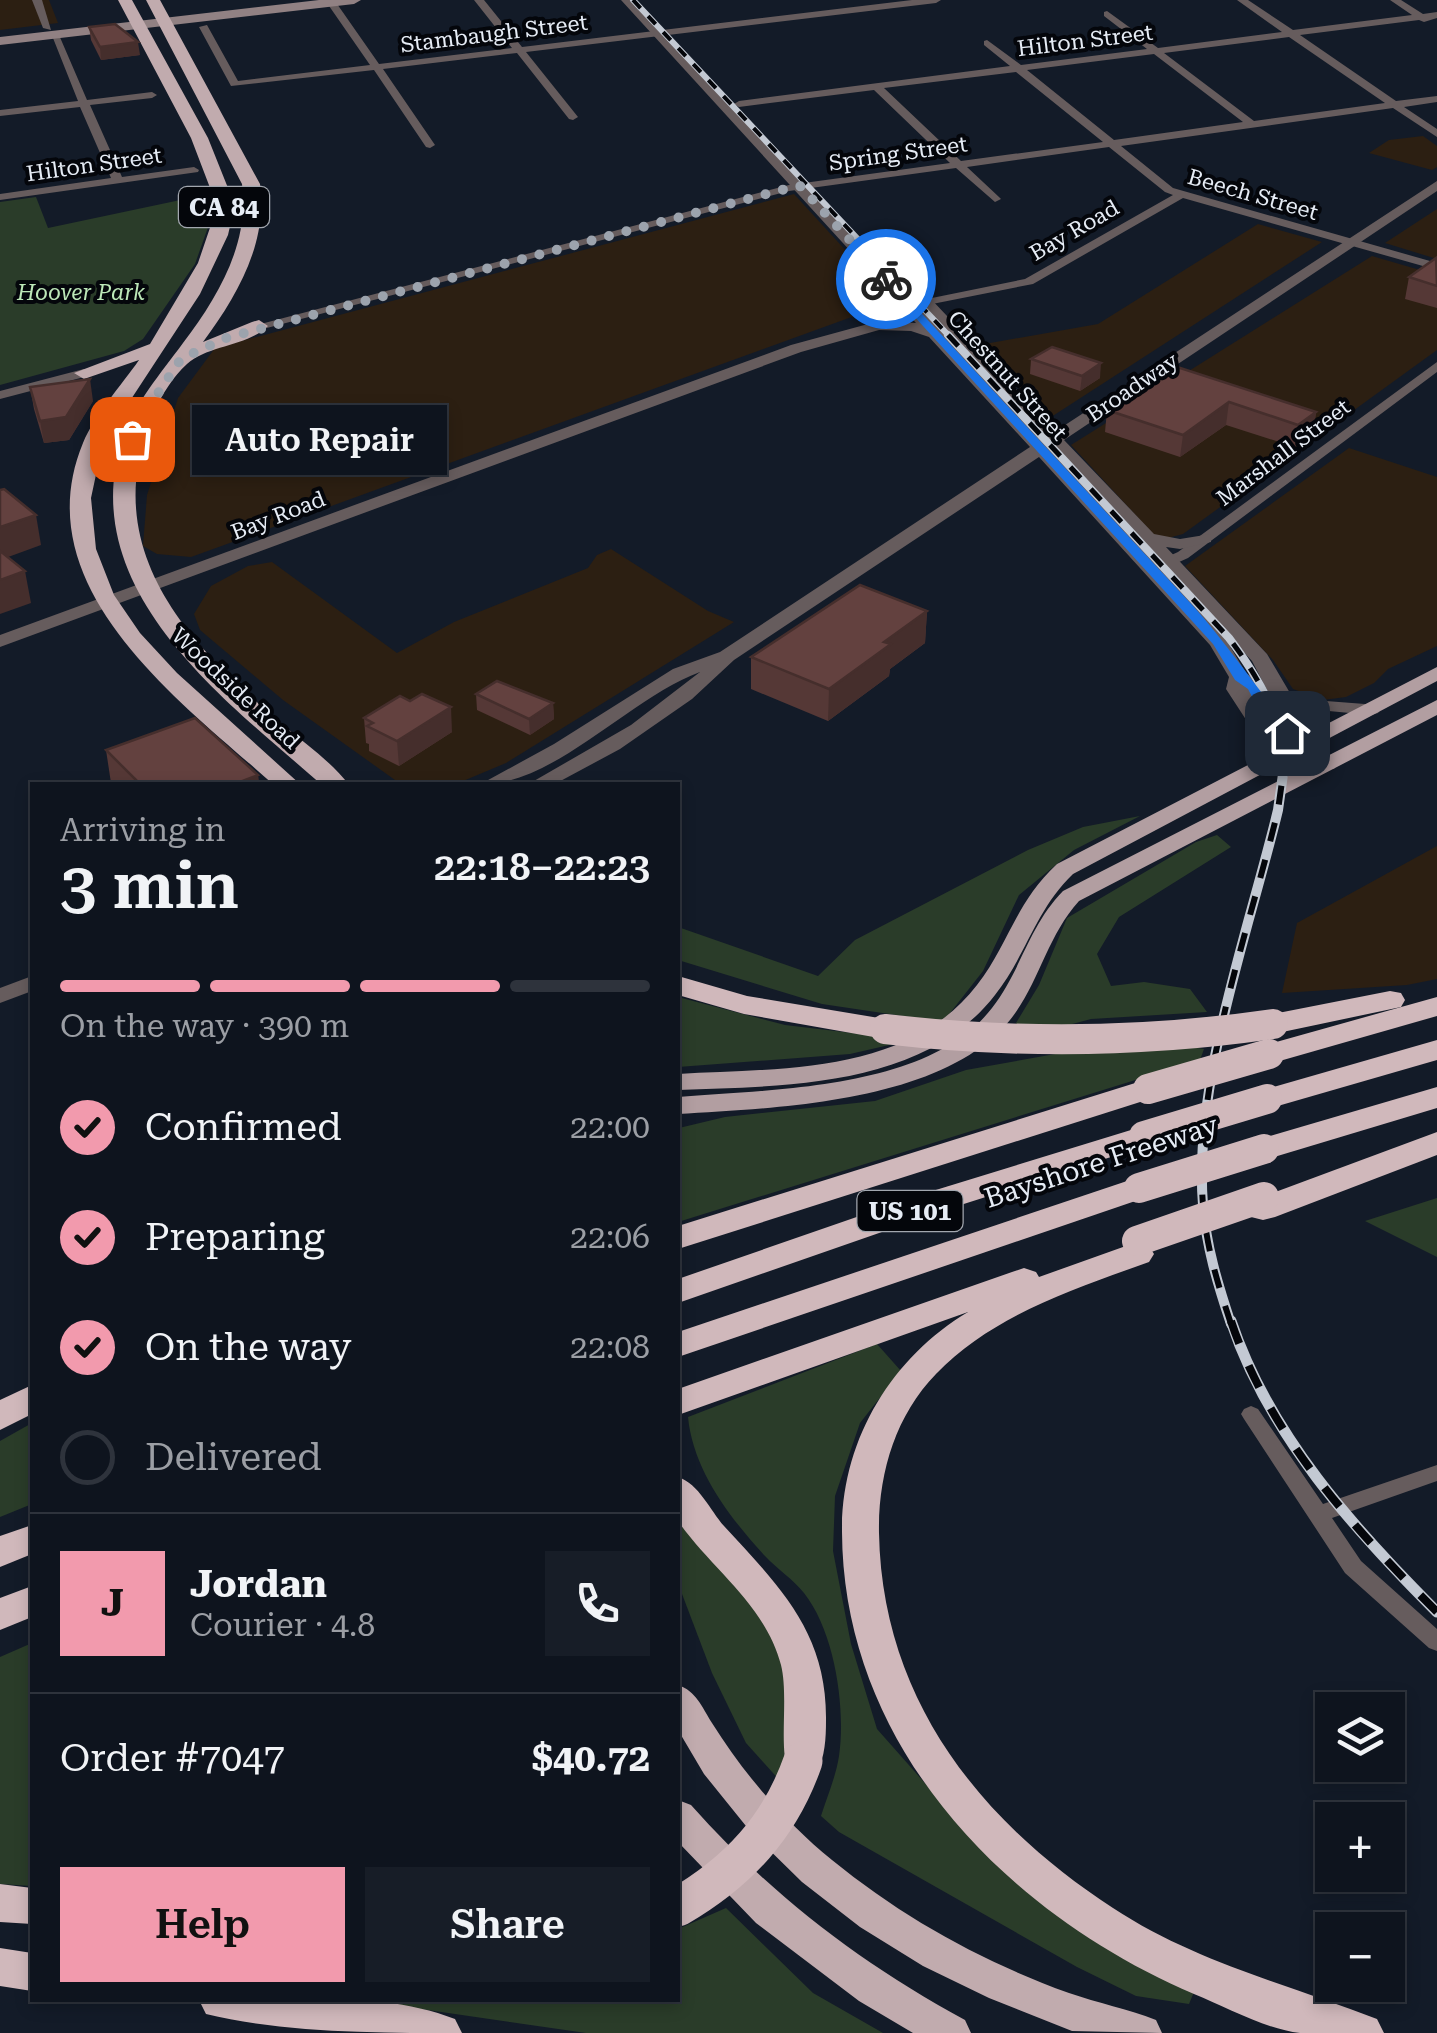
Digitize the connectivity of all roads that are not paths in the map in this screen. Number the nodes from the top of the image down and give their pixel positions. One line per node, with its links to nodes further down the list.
1 (37, 0): 19 (street)
2 (126, 0): 16 (highway, Woodside Road / CA 84)
3 (312, 0): 12 (main road)
4 (354, 0): 11 (main road)
5 (479, 0): 24 (street)
6 (627, 0): 20 (street, Chestnut Street)
7 (640, 0): 20 (street, Chestnut Street)
8 (936, 0): 20 (street, Stambaugh Street)
9 (1242, 0): 21 (street)
10 (1395, 0): 15 (street)
11 (332, 3): 12 (main road); 26 (street)
12 (159, 13): 16 (main road); 52 (highway, Woodside Road / CA 84)
13 (1106, 14): 25 (street)
14 (1437, 15): 15 (street, Hilton Street)
15 (1421, 17): 17 (street); 21 (street, Hilton Street)
16 (139, 22): 19 (main road); 56 (highway, Woodside Road / CA 84)
17 (1437, 26)
18 (204, 28): 26 (street, Stambaugh Street)
19 (51, 32): 22 (main road); 31 (street)
20 (665, 34): 24 (street, Stambaugh Street); 32 (street, Chestnut Street); 44 (street, Chestnut Street)
21 (1291, 34): 25 (street, Hilton Street); 33 (street)
22 (0, 37)
23 (986, 43): 27 (street, Beech Street)
24 (520, 50): 26 (street, Stambaugh Street); 35 (street)
25 (1155, 51): 27 (street, Hilton Street); 36 (street)
26 (376, 67): 39 (street)
27 (1019, 69): 28 (street, Hilton Street); 38 (street, Beech Street)
28 (876, 86): 32 (street, Hilton Street); 40 (street)
29 (152, 94): 31 (street)
30 (1437, 99): 33 (street, Spring Street)
31 (83, 103): 34 (street); 42 (street)
32 (739, 104): 44 (street, Chestnut Street)
33 (1394, 105): 36 (street, Spring Street); 37 (street)
34 (0, 113)
35 (573, 117)
36 (1252, 124): 38 (street, Spring Street)
37 (1437, 134)
38 (1110, 144): 40 (street, Spring Street); 45 (street, Beech Street)
39 (430, 145)
40 (957, 165): 44 (street, Spring Street); 47 (street)
41 (194, 170): 42 (street, Hilton Street)
42 (118, 181): 46 (street, Hilton Street)
43 (1437, 184): 48 (street, Broadway)
44 (808, 185): 50 (street, Chestnut Street); 51 (street, Chestnut Street); 53 (street, Spring Street)
45 (1180, 195): 48 (street, Beech Street); 51 (street, Bay Road)
46 (0, 197)
47 (995, 199)
48 (1352, 243): 49 (street, Beech Street); 62 (street, Broadway)
49 (1437, 267)
50 (908, 302): 54 (street, Chestnut Street); 55 (street, Bay Road)
51 (926, 303): 62 (street, Chestnut Street)
52 (213, 315): 53 (highway); 57 (highway, Woodside Road / CA 84)
53 (259, 326): 57 (highway)
54 (933, 334): 55 (street, Bay Road); 62 (street, Chestnut Street)
55 (797, 348): 67 (street, Bay Road)
56 (153, 349): 59 (highway); 60 (highway, Woodside Road / CA 84)
57 (181, 359): 67 (highway, Woodside Road / CA 84)
58 (1437, 366): 64 (street, Marshall Street)
59 (84, 373): 60 (highway); 61 (street)
60 (131, 382): 68 (highway, Woodside Road / CA 84)
61 (0, 395)
62 (1048, 444): 63 (street, Chestnut Street); 66 (street, Chestnut Street); 70 (street, Broadway)
63 (1149, 538): 64 (street); 65 (street, Chestnut Street)
64 (1205, 538): 65 (street, Marshall Street)
65 (1171, 562): 66 (street, Marshall Street); 73 (street, Chestnut Street)
66 (1152, 569): 72 (street, Chestnut Street)
67 (145, 589): 68 (street, Bay Road); 80 (highway, Woodside Road / CA 84)
68 (106, 603): 69 (street, Bay Road); 79 (highway, Woodside Road / CA 84)
69 (0, 641)
70 (728, 656): 81 (street, Broadway); 82 (street, Broadway)
71 (1437, 673): 75 (main road)
72 (1240, 677): 76 (street, Chestnut Street); 77 (street)
73 (1283, 697): 75 (street); 76 (street, Chestnut Street)
74 (1437, 706): 78 (main road)
75 (1370, 709): 76 (main road)
76 (1303, 744): 77 (main road); 78 (street, Chestnut Street)
77 (1272, 758): 90 (main road)
78 (1326, 765): 92 (main road)
79 (287, 782)
80 (334, 782)
81 (495, 782)
82 (542, 782)
83 (30, 984): 86 (street)
84 (680, 986): 88 (highway, bridge)
85 (1437, 990): 88 (highway)
86 (0, 996)
87 (1437, 1006): 88 (highway)
88 (1271, 1039): 94 (highway, bridge)
89 (1437, 1050): 96 (highway, Bayshore Freeway / US 101, bridge)
90 (680, 1082)
91 (1437, 1097): 97 (highway, Bayshore Freeway / US 101, bridge)
92 (680, 1106)
93 (1437, 1142): 95 (highway)
94 (680, 1237)
95 (1137, 1248): 99 (highway); 121 (highway)
96 (680, 1290)
97 (680, 1344)
98 (30, 1399): 101 (highway)
99 (680, 1401)
100 (1251, 1414): 104 (street)
101 (0, 1417)
102 (1437, 1473): 104 (street)
103 (680, 1494): 114 (highway, bridge)
104 (1320, 1514): 109 (street)
105 (30, 1540): 106 (highway)
106 (0, 1552)
107 (30, 1602): 108 (highway)
108 (0, 1614)
109 (1437, 1642)
110 (680, 1703): 120 (highway)
111 (680, 1818): 119 (highway)
112 (0, 1903): 113 (highway)
113 (30, 1906)
114 (680, 1906)
115 (0, 1967): 116 (highway)
116 (30, 1972)
117 (234, 2002): 118 (highway)
118 (440, 2033)
119 (950, 2033)
120 (1142, 2033)
121 (1362, 2033)

